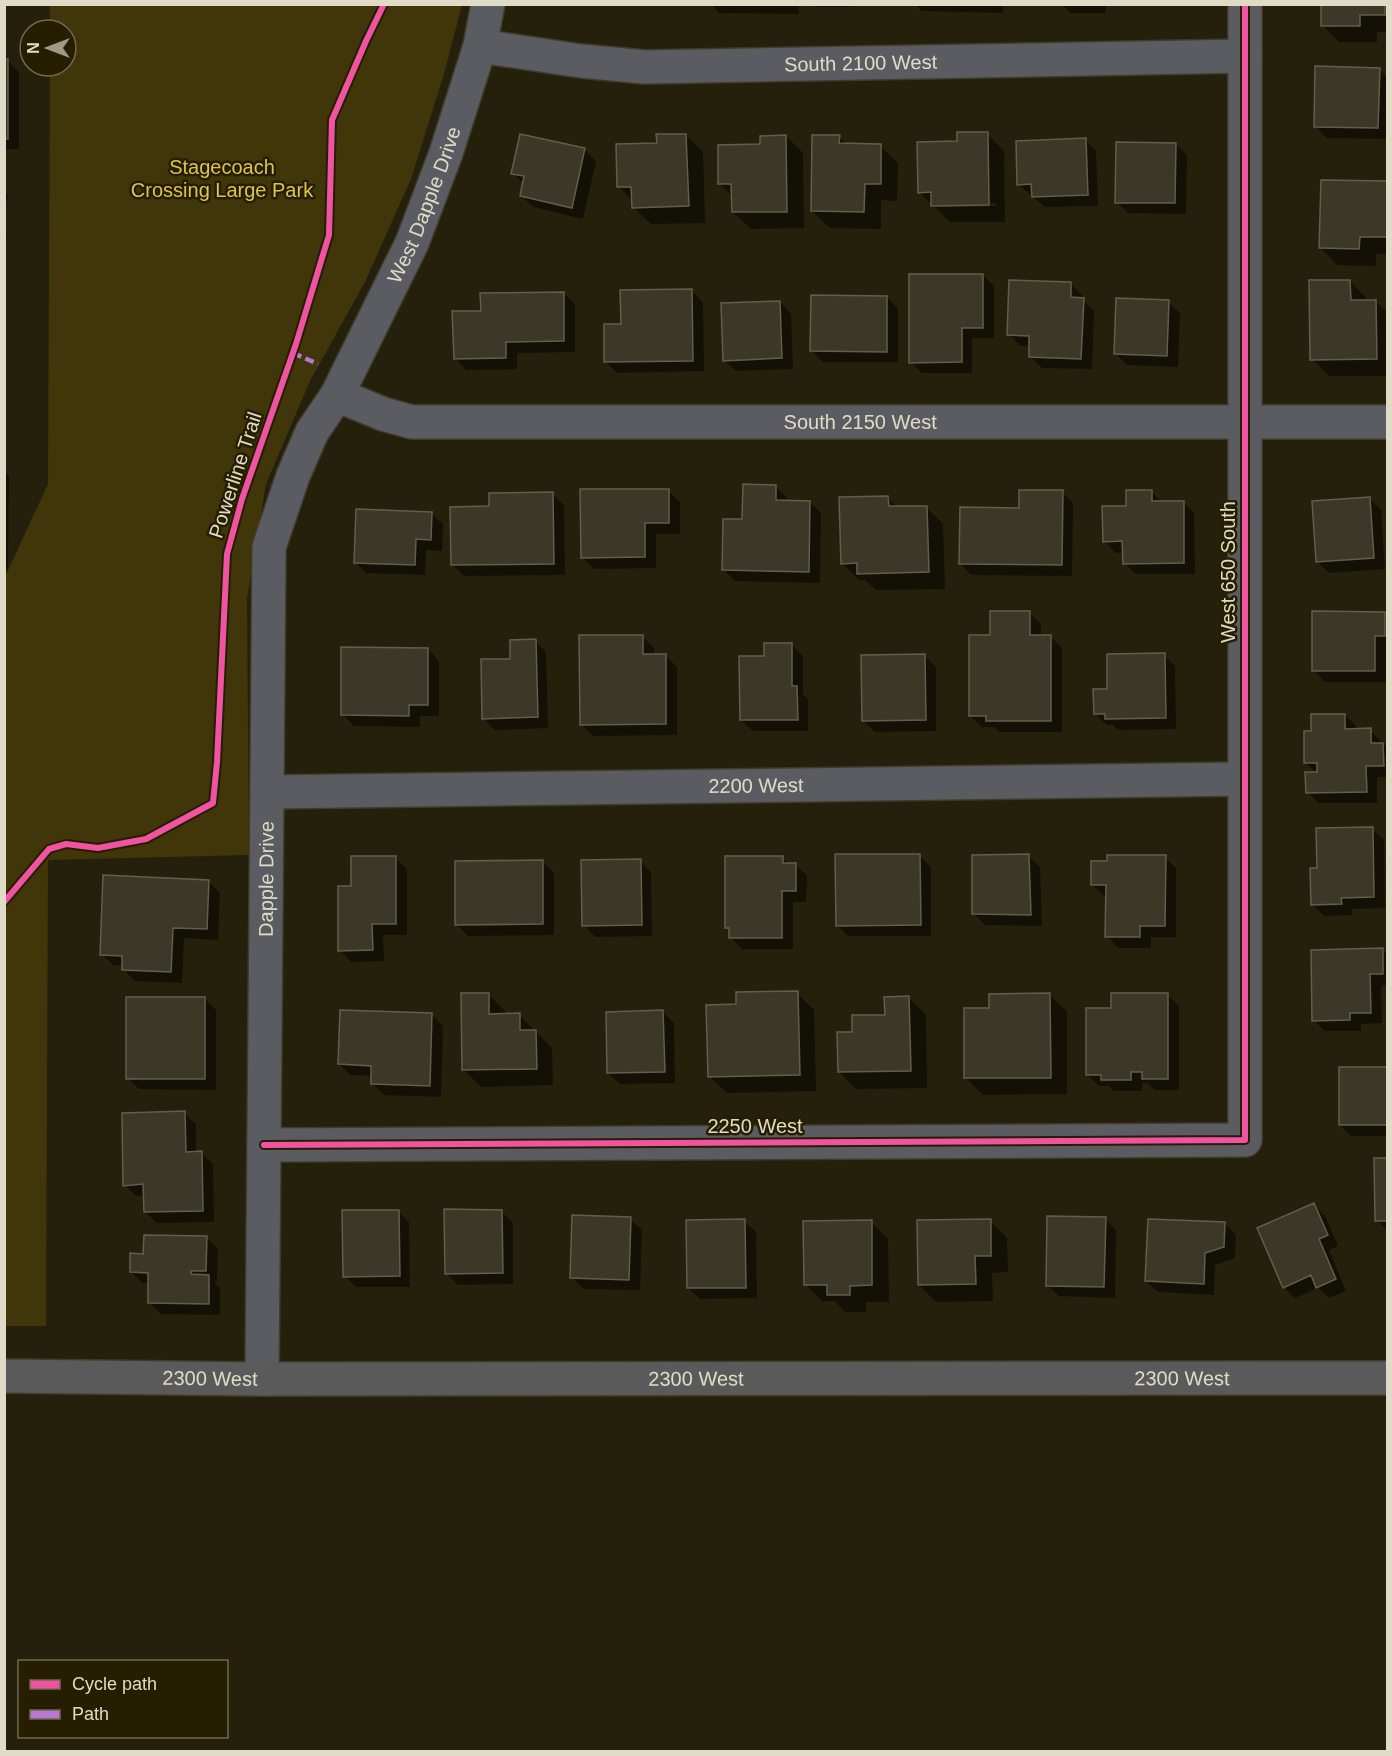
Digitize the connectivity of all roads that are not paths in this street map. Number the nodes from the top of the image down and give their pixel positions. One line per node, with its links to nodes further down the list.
1 (488, 4): 3 (street, West Dapple Drive)
2 (1245, 4): 4 (street, West 650 South)
3 (480, 46): 4 (street, South 2100 West); 5 (street, West Dapple Drive)
4 (1245, 56): 6 (street, West 650 South)
5 (337, 395): 6 (street, South 2150 West); 9 (street, Dapple Drive)
6 (1245, 422): 7 (street, South 2150 West); 8 (street, West 650 South)
7 (1388, 422)
8 (1244, 779): 9 (street, 2200 West); 10 (street, West 650 South)
9 (267, 792): 11 (street, Dapple Drive)
10 (1245, 1140): 11 (street, 2250 West)
11 (264, 1145): 14 (street, Dapple Drive)
12 (4, 1376): 14 (main road, 2300 West)
13 (1388, 1378): 14 (main road, 2300 West)
14 (262, 1379)

